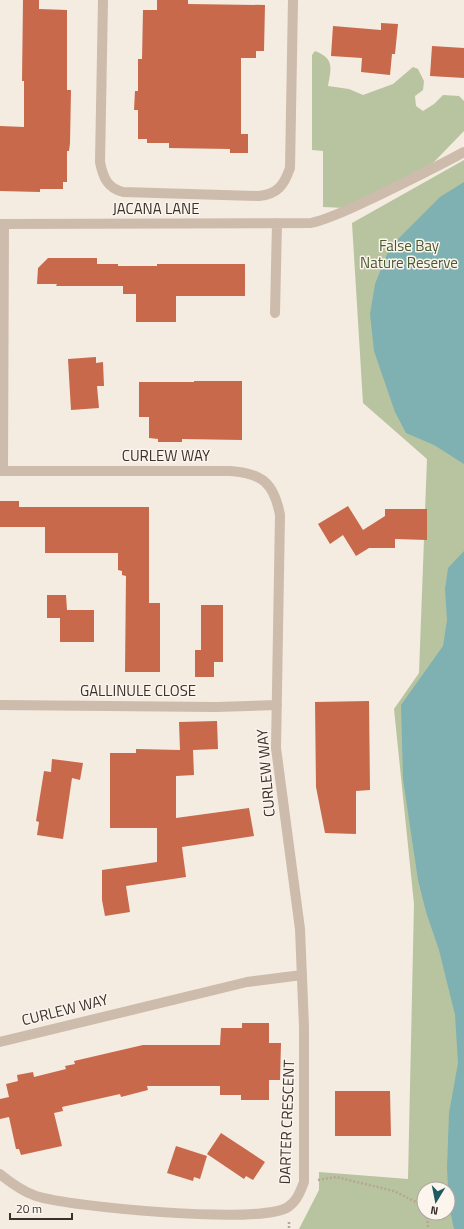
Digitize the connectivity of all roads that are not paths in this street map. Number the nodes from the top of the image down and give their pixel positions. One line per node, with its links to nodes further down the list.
1 (103, 0): 2 (street)
2 (293, 0)
3 (464, 152): 4 (street, JACANA LANE)
4 (277, 223): 5 (street, JACANA LANE); 6 (street)
5 (2, 224): 7 (street)
6 (275, 313)
7 (1, 471): 8 (street, CURLEW WAY)
8 (277, 705): 9 (street, GALLINULE CLOSE); 10 (street, CURLEW WAY)
9 (0, 706)
10 (302, 975): 11 (street, CURLEW WAY); 12 (street, DARTER CRESCENT)
11 (0, 1042)
12 (0, 1174)

